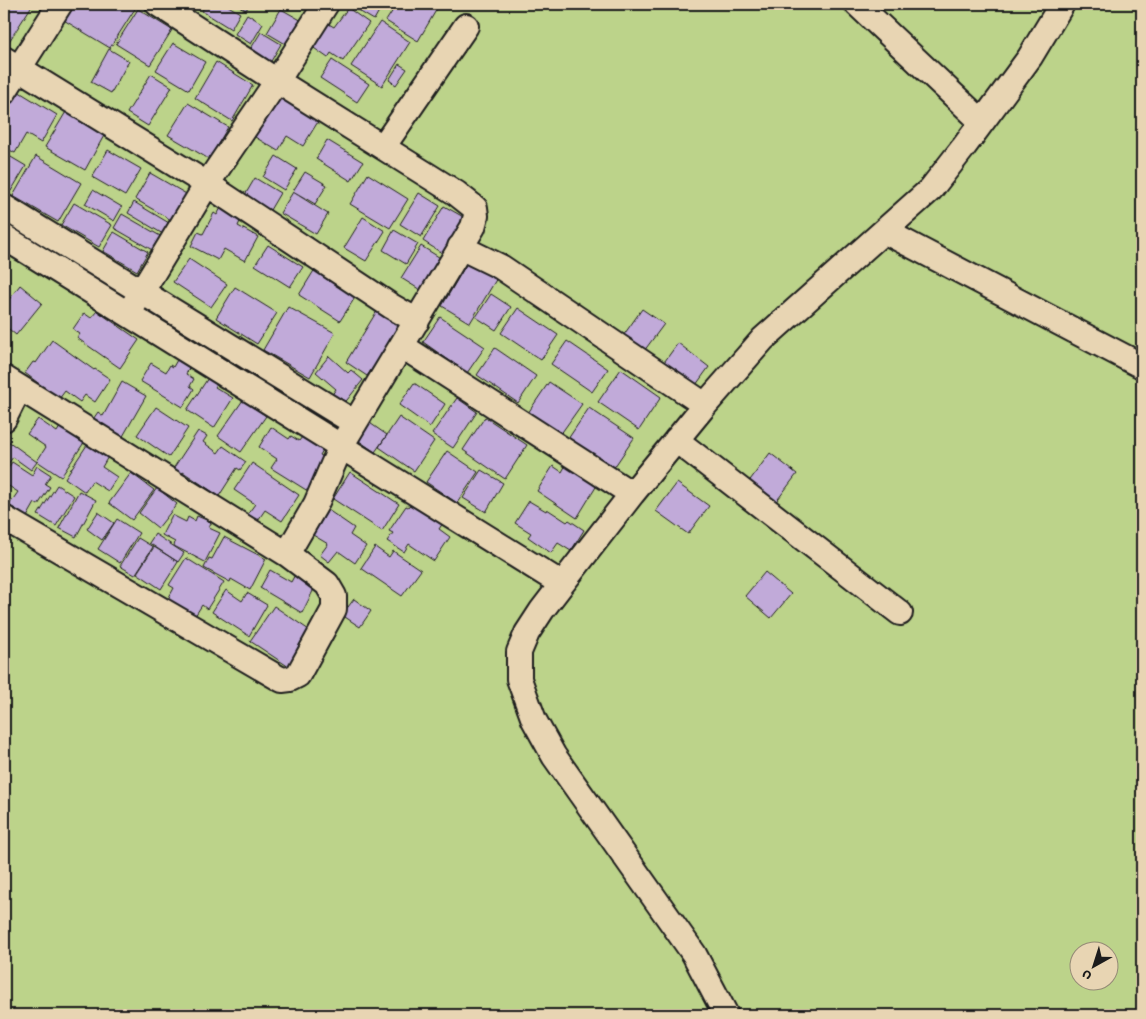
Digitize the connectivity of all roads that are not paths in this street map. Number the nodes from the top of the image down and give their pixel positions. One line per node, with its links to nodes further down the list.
1 (60, 4): 7 (street)
2 (158, 4): 8 (street)
3 (326, 4): 8 (street)
4 (857, 4): 10 (street)
5 (1062, 4): 10 (street)
6 (466, 26): 11 (street)
7 (11, 64): 9 (street); 12 (street)
8 (277, 81): 11 (street); 12 (street)
9 (4, 92)
10 (982, 122): 14 (street)
11 (383, 147): 16 (street)
12 (207, 184): 17 (street); 19 (street)
13 (4, 207): 17 (street)
14 (884, 231): 21 (street); 23 (street)
15 (4, 237): 18 (street)
16 (460, 247): 19 (street); 23 (street)
17 (142, 293): 18 (street); 25 (street)
18 (128, 314): 27 (street)
19 (417, 321): 20 (street)
20 (402, 346): 25 (street); 28 (street)
21 (1142, 366)
22 (12, 383): 24 (street); 30 (street)
23 (705, 404): 26 (street)
24 (4, 419)
25 (355, 423): 27 (street)
26 (676, 440): 28 (street); 32 (street)
27 (342, 446): 30 (street); 31 (street)
28 (632, 494): 31 (street)
29 (4, 518): 30 (street)
30 (288, 554)
31 (562, 584): 33 (street)
32 (900, 613)
33 (726, 1015)

